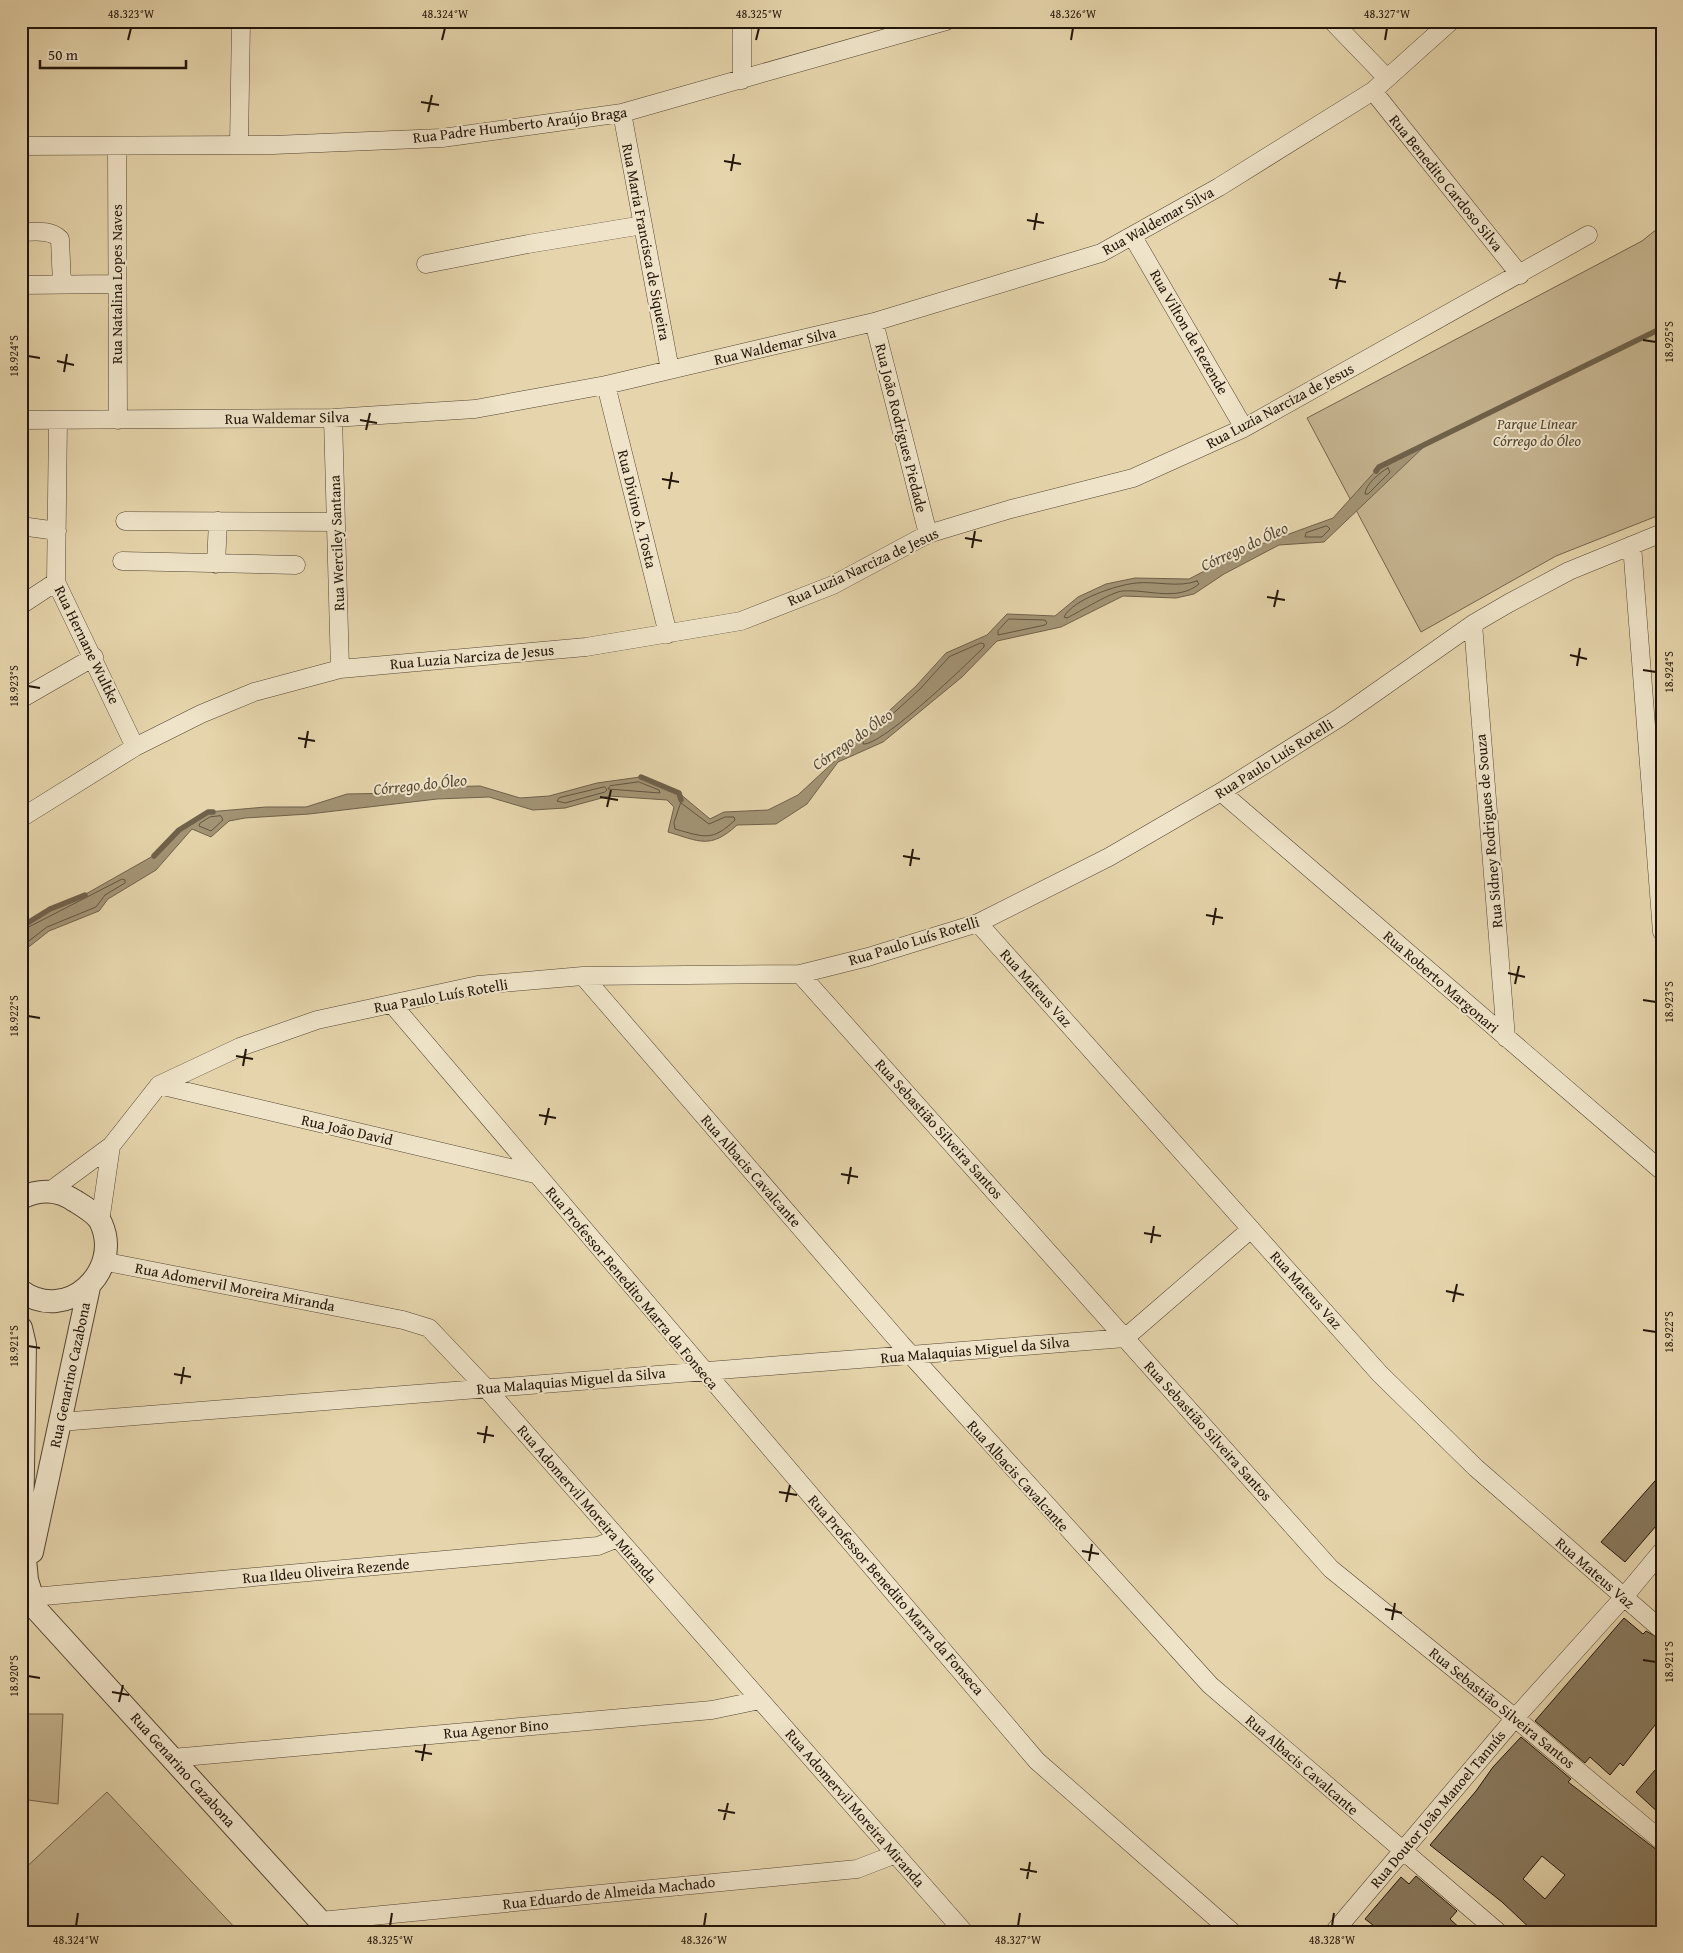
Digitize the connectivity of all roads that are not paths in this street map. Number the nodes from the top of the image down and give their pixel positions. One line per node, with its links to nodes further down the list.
1 (241, 21): 10 (street)
2 (742, 21): 7 (street)
3 (946, 21): 7 (street, Rua Padre Humberto Araújo Braga)
4 (1332, 21): 6 (street)
5 (1451, 21): 6 (street, Rua Waldemar Silva)
6 (1386, 77): 8 (street, Rua Waldemar Silva)
7 (742, 80): 9 (street, Rua Padre Humberto Araújo Braga)
8 (1373, 91): 16 (street, Rua Waldemar Silva); 18 (street, Rua Benedito Cardoso Silva)
9 (622, 113): 10 (street, Rua Padre Humberto Araújo Braga); 13 (street, Rua Maria Francisca de Siqueira)
10 (239, 145): 12 (street, Rua Padre Humberto Araújo Braga)
11 (21, 146): 12 (street, Rua Padre Humberto Araújo Braga)
12 (116, 147): 21 (street, Rua Natalina Lopes Naves)
13 (643, 225): 17 (street); 23 (street, Rua Maria Francisca de Siqueira)
14 (21, 232): 20 (street)
15 (1588, 235): 18 (street, Rua Luzia Narciza de Jesus)
16 (1133, 237): 22 (street, Rua Waldemar Silva); 29 (street, Rua Vilton de Rezende)
17 (426, 264)
18 (1520, 275): 29 (street, Rua Luzia Narciza de Jesus)
19 (21, 284): 20 (street)
20 (62, 284): 21 (street)
21 (117, 284): 28 (street, Rua Natalina Lopes Naves)
22 (874, 322): 23 (street, Rua Waldemar Silva); 36 (street, Rua João Rodrigues Piedade)
23 (670, 370): 24 (street, Rua Waldemar Silva)
24 (606, 384): 25 (street, Rua Waldemar Silva); 44 (street, Rua Divino A. Tosta)
25 (333, 418): 28 (street, Rua Waldemar Silva); 32 (street, Rua Werciley Santana)
26 (21, 420): 27 (street, Rua Waldemar Silva)
27 (58, 420): 28 (street, Rua Waldemar Silva); 34 (street, Rua Hernane Wultke)
28 (118, 420)
29 (1244, 428): 36 (street, Rua Luzia Narciza de Jesus)
30 (125, 521): 31 (street)
31 (218, 521): 32 (street); 39 (street)
32 (336, 522): 46 (street, Rua Werciley Santana)
33 (21, 526): 34 (street)
34 (57, 531): 41 (street, Rua Hernane Wultke)
35 (1662, 533): 37 (street, Rua Paulo Luís Rotelli)
36 (928, 534): 44 (street, Rua Luzia Narciza de Jesus)
37 (1632, 545): 43 (street, Rua Paulo Luís Rotelli); 52 (street)
38 (122, 562): 39 (street)
39 (216, 564): 40 (street)
40 (296, 565)
41 (56, 582): 42 (street); 45 (street, Rua Hernane Wultke)
42 (21, 605)
43 (1473, 624): 49 (street, Rua Paulo Luís Rotelli); 56 (street, Rua Sidney Rodrigues de Souza)
44 (668, 634): 46 (street, Rua Luzia Narciza de Jesus)
45 (94, 657): 47 (street); 48 (street, Rua Hernane Wultke)
46 (340, 669): 48 (street, Rua Luzia Narciza de Jesus)
47 (21, 699)
48 (135, 747): 50 (street, Rua Luzia Narciza de Jesus)
49 (1221, 792): 51 (street, Rua Paulo Luís Rotelli); 56 (street, Rua Roberto Margonari)
50 (21, 818)
51 (978, 923): 53 (street, Rua Paulo Luís Rotelli); 64 (street, Rua Mateus Vaz)
52 (1662, 932)
53 (800, 974): 54 (street, Rua Paulo Luís Rotelli); 69 (street, Rua Sebastião Silveira Santos)
54 (583, 976): 55 (street, Rua Paulo Luís Rotelli); 70 (street, Rua Albacis Cavalcante)
55 (392, 1004): 57 (street, Rua Paulo Luís Rotelli); 60 (street, Rua Professor Benedito Marra da Fonseca)
56 (1506, 1038): 59 (street, Rua Roberto Margonari)
57 (158, 1085): 58 (street, Rua Paulo Luís Rotelli); 60 (street, Rua João David)
58 (112, 1146): 61 (street, Rua Paulo Luís Rotelli); 63 (street, Rua Paulo Luís Rotelli)
59 (1662, 1171)
60 (535, 1174): 71 (street, Rua Professor Benedito Marra da Fonseca)
61 (50, 1191): 62 (street); 63 (street)
62 (21, 1198)
63 (100, 1222): 65 (street, Rua Genarino Cazabona)
64 (1252, 1229): 69 (street); 77 (street, Rua Mateus Vaz)
65 (102, 1261): 66 (street, Rua Genarino Cazabona); 72 (street, Rua Adomervil Moreira Miranda)
66 (89, 1287): 67 (street); 73 (street, Rua Genarino Cazabona)
67 (21, 1291)
68 (21, 1328): 76 (street, Rua Genarino Cazabona)
69 (1125, 1338): 70 (street, Rua Malaquias Miguel da Silva); 80 (street, Rua Sebastião Silveira Santos)
70 (910, 1355): 71 (street, Rua Malaquias Miguel da Silva); 83 (street, Rua Albacis Cavalcante)
71 (702, 1371): 72 (street, Rua Malaquias Miguel da Silva); 87 (street, Rua Professor Benedito Marra da Fonseca)
72 (486, 1388): 73 (street, Rua Malaquias Miguel da Silva); 74 (street, Rua Adomervil Moreira Miranda)
73 (60, 1422): 76 (street, Rua Genarino Cazabona)
74 (618, 1538): 76 (street, Rua Ildeu Oliveira Rezende); 79 (street, Rua Adomervil Moreira Miranda)
75 (1662, 1551): 77 (street, Rua Doutor João Manoel Tannús)
76 (30, 1588): 81 (street, Rua Genarino Cazabona)
77 (1623, 1598): 78 (street, Rua Mateus Vaz); 80 (street, Rua Doutor João Manoel Tannús)
78 (1662, 1630)
79 (760, 1700): 81 (street, Rua Agenor Bino); 84 (street, Rua Adomervil Moreira Miranda)
80 (1515, 1718): 82 (street, Rua Sebastião Silveira Santos); 83 (street, Rua Doutor João Manoel Tannús)
81 (172, 1758): 85 (street, Rua Genarino Cazabona)
82 (1662, 1841)
83 (1403, 1852): 88 (street, Rua Doutor João Manoel Tannús); 89 (street, Rua Albacis Cavalcante)
84 (896, 1854): 85 (street, Rua Eduardo de Almeida Machado); 86 (street, Rua Adomervil Moreira Miranda)
85 (325, 1926)
86 (964, 1932)
87 (1232, 1932)
88 (1334, 1932)
89 (1498, 1932)

